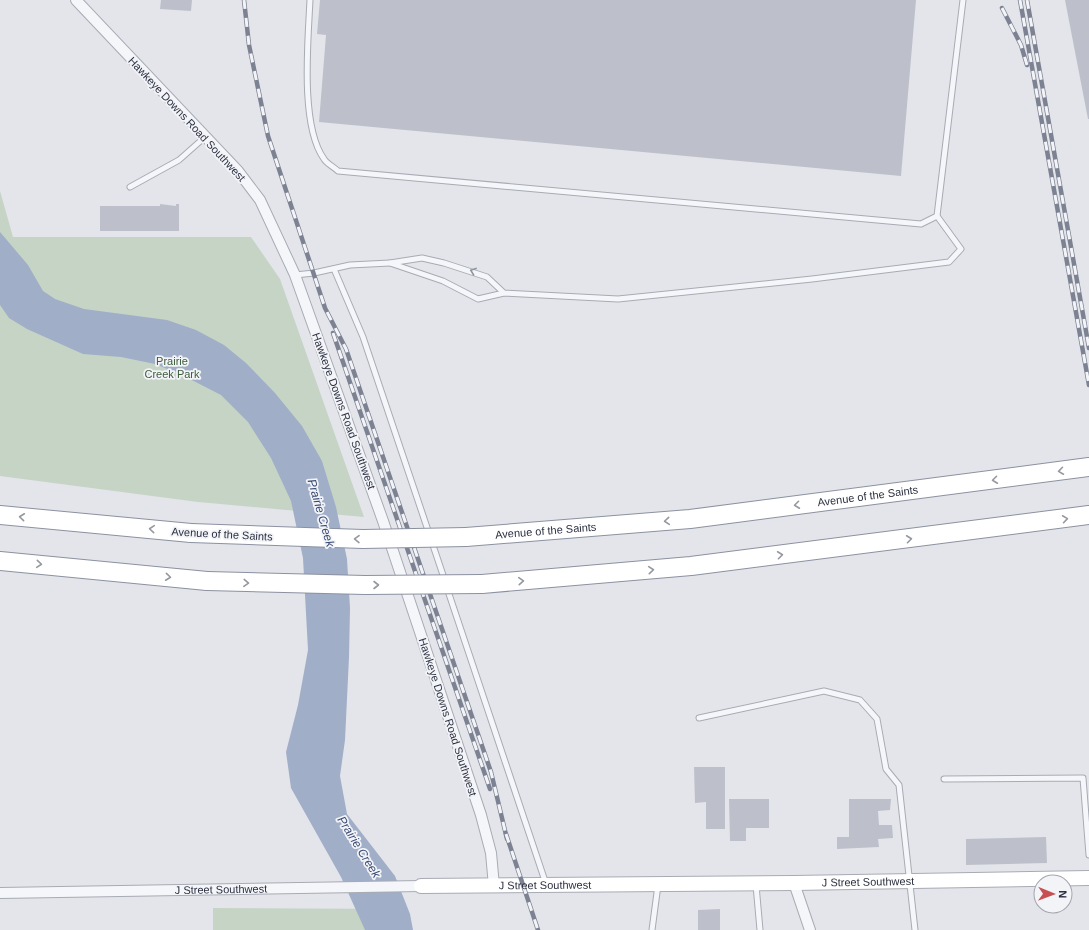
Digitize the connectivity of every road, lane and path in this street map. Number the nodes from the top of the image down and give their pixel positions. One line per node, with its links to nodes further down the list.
1 (76, 0): 4 (street, Hawkeye Downs Road Southwest)
2 (310, 0): 6 (lane)
3 (963, 0): 6 (lane)
4 (205, 137): 5 (lane); 9 (street, Hawkeye Downs Road Southwest)
5 (130, 188)
6 (937, 216): 10 (lane)
7 (390, 263): 8 (lane); 10 (lane); 10 (lane, one-way to 7)
8 (334, 269): 9 (lane); 23 (lane)
9 (295, 275): 25 (street, Hawkeye Downs Road Southwest)
10 (504, 293)
11 (1089, 468): 12 (highway, Avenue of the Saints, one-way to 12, bridge)
12 (0, 515)
13 (1089, 515): 14 (highway, one-way to 13, bridge)
14 (0, 561)
15 (699, 718): 19 (lane)
16 (944, 779): 17 (lane)
17 (1089, 855)
18 (1089, 878): 19 (street, J Street Southwest)
19 (910, 881): 20 (street, J Street Southwest); 30 (lane)
20 (794, 883): 22 (street, J Street Southwest); 29 (street)
21 (658, 884): 22 (street, J Street Southwest); 23 (street, J Street Southwest); 27 (lane)
22 (756, 884): 28 (lane)
23 (546, 885): 25 (street, J Street Southwest)
24 (421, 886): 25 (street, J Street Southwest); 26 (street, J Street Southwest)
25 (494, 886)
26 (0, 893)
27 (652, 930)
28 (760, 930)
29 (810, 930)
30 (915, 930)

